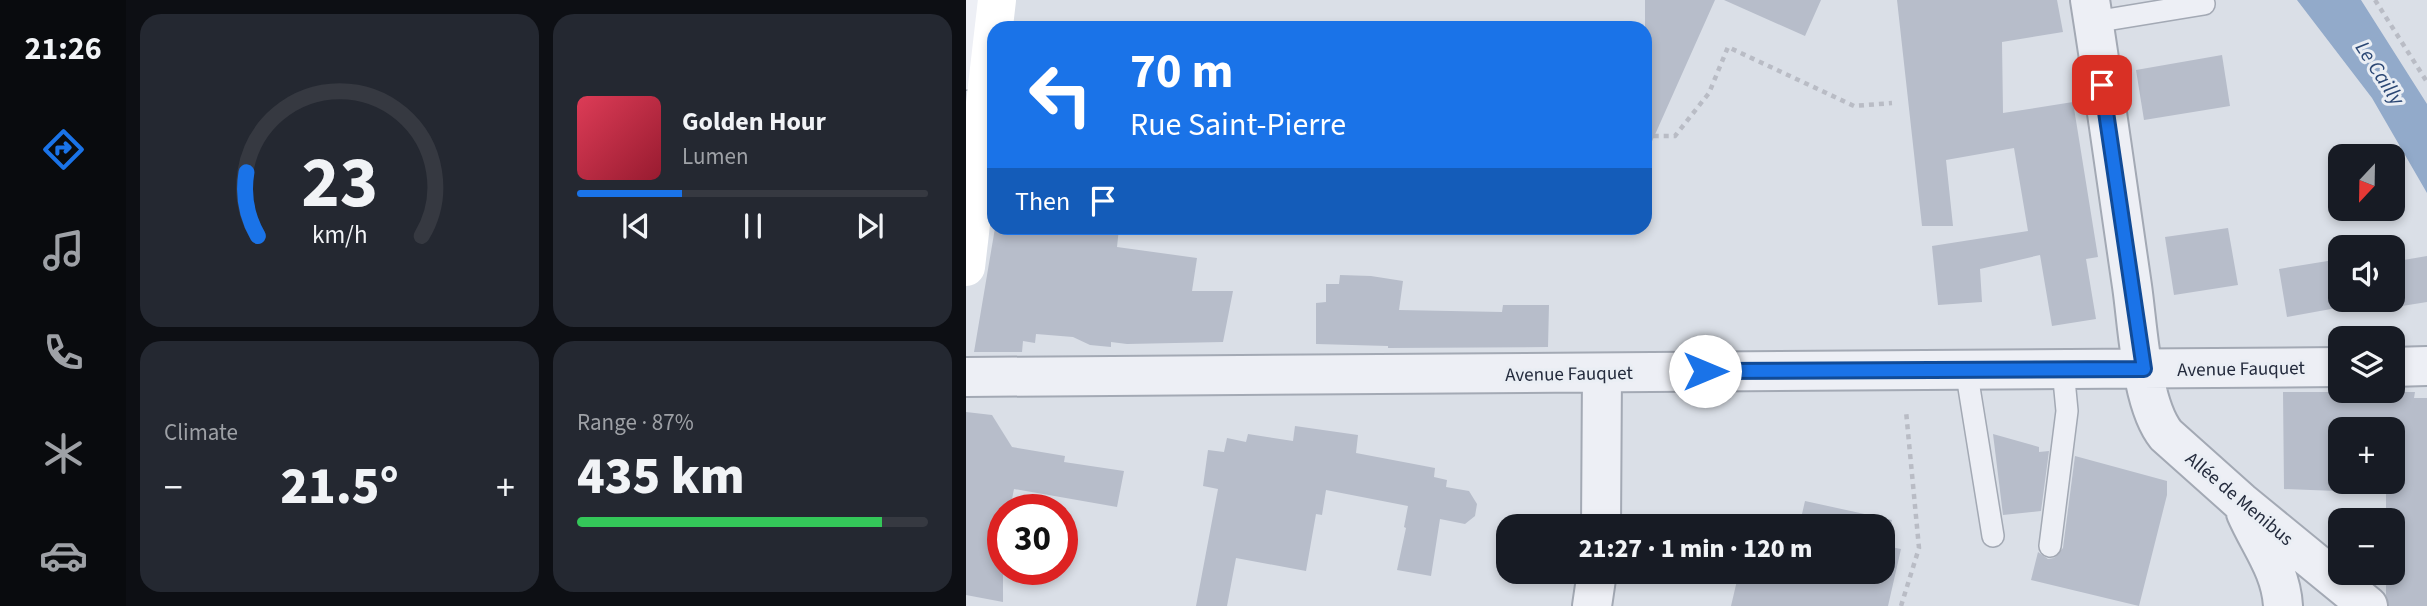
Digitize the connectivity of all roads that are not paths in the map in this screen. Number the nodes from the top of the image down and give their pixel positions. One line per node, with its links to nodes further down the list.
1 (976, 0): 6 (lane)
2 (997, 0): 5 (main road)
3 (2204, 4): 4 (lane)
4 (2092, 11): 14 (street, Allée de Menibus)
5 (995, 21)
6 (966, 79)
7 (987, 86): 8 (main road)
8 (966, 267)
9 (2427, 366): 11 (street)
10 (2328, 367): 14 (street, Avenue Fauquet)
11 (2405, 367)
12 (1966, 369): 13 (street, Avenue Fauquet); 15 (street, Avenue Fauquet); 19 (lane)
13 (2063, 369): 14 (street, Avenue Fauquet); 20 (lane)
14 (2144, 369): 17 (street, Allée de Menibus)
15 (1602, 373): 16 (street, Avenue Fauquet); 18 (street)
16 (966, 377)
17 (2241, 502): 21 (street, Allée de Menibus); 23 (street)
18 (1601, 514)
19 (1993, 537)
20 (2050, 546)
21 (2308, 555): 23 (lane); 25 (street, Allée de Menibus)
22 (1595, 584): 24 (street)
23 (2282, 593)
24 (1592, 606)
25 (2368, 606)

